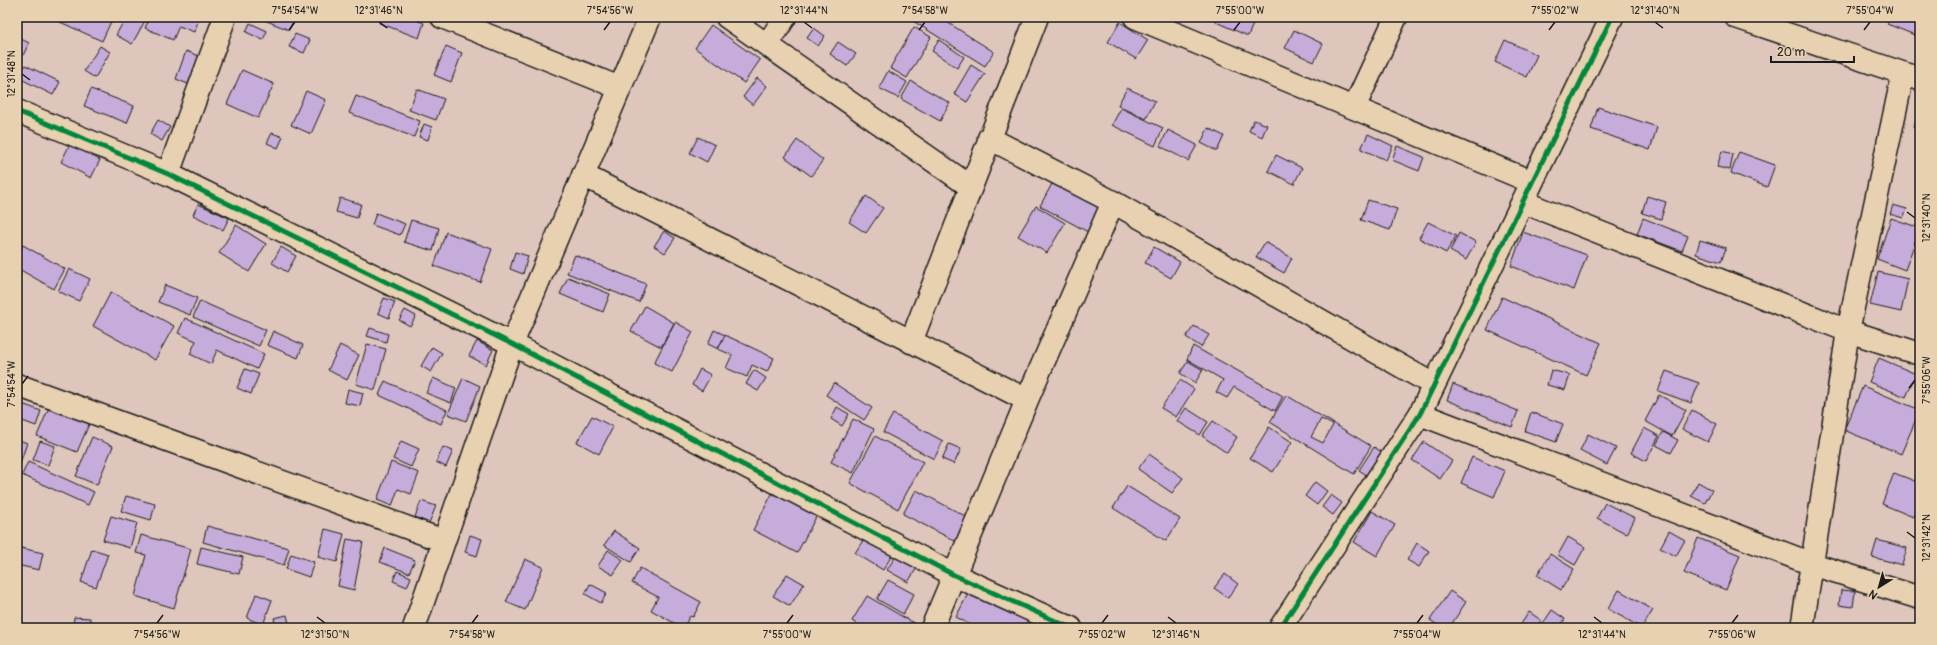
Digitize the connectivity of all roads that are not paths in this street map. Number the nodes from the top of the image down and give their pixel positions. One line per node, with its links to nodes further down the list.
1 (225, 17): 17 (street)
2 (442, 17): 13 (street)
3 (650, 17): 13 (street)
4 (727, 17): 11 (street)
5 (785, 17): 11 (street)
6 (1037, 17): 16 (street)
7 (1135, 17): 14 (street)
8 (1396, 17): 14 (street)
9 (1612, 17): 19 (street)
10 (1736, 17): 12 (street)
11 (767, 44): 20 (street)
12 (1912, 76): 23 (street)
13 (620, 88): 18 (street)
14 (1354, 108): 19 (street)
15 (17, 111): 17 (street)
16 (989, 138): 20 (street); 21 (street)
17 (168, 174): 25 (street)
18 (583, 175): 24 (street); 25 (street)
19 (1532, 182): 22 (street)
20 (971, 187): 24 (street)
21 (1113, 202): 28 (street); 29 (street)
22 (1523, 202): 23 (street); 28 (street)
23 (1848, 331): 26 (street); 32 (street)
24 (911, 342): 29 (street)
25 (512, 344): 31 (street); 33 (street)
26 (1920, 354)
27 (17, 385): 31 (street)
28 (1434, 385): 30 (street)
29 (1027, 400): 33 (street)
30 (1420, 414): 32 (street); 38 (street)
31 (444, 541): 35 (street)
32 (1812, 564): 34 (street); 39 (street)
33 (954, 575): 36 (street); 37 (street)
34 (1920, 598)
35 (414, 628)
36 (932, 628)
37 (1071, 628)
38 (1280, 628)
39 (1802, 628)

